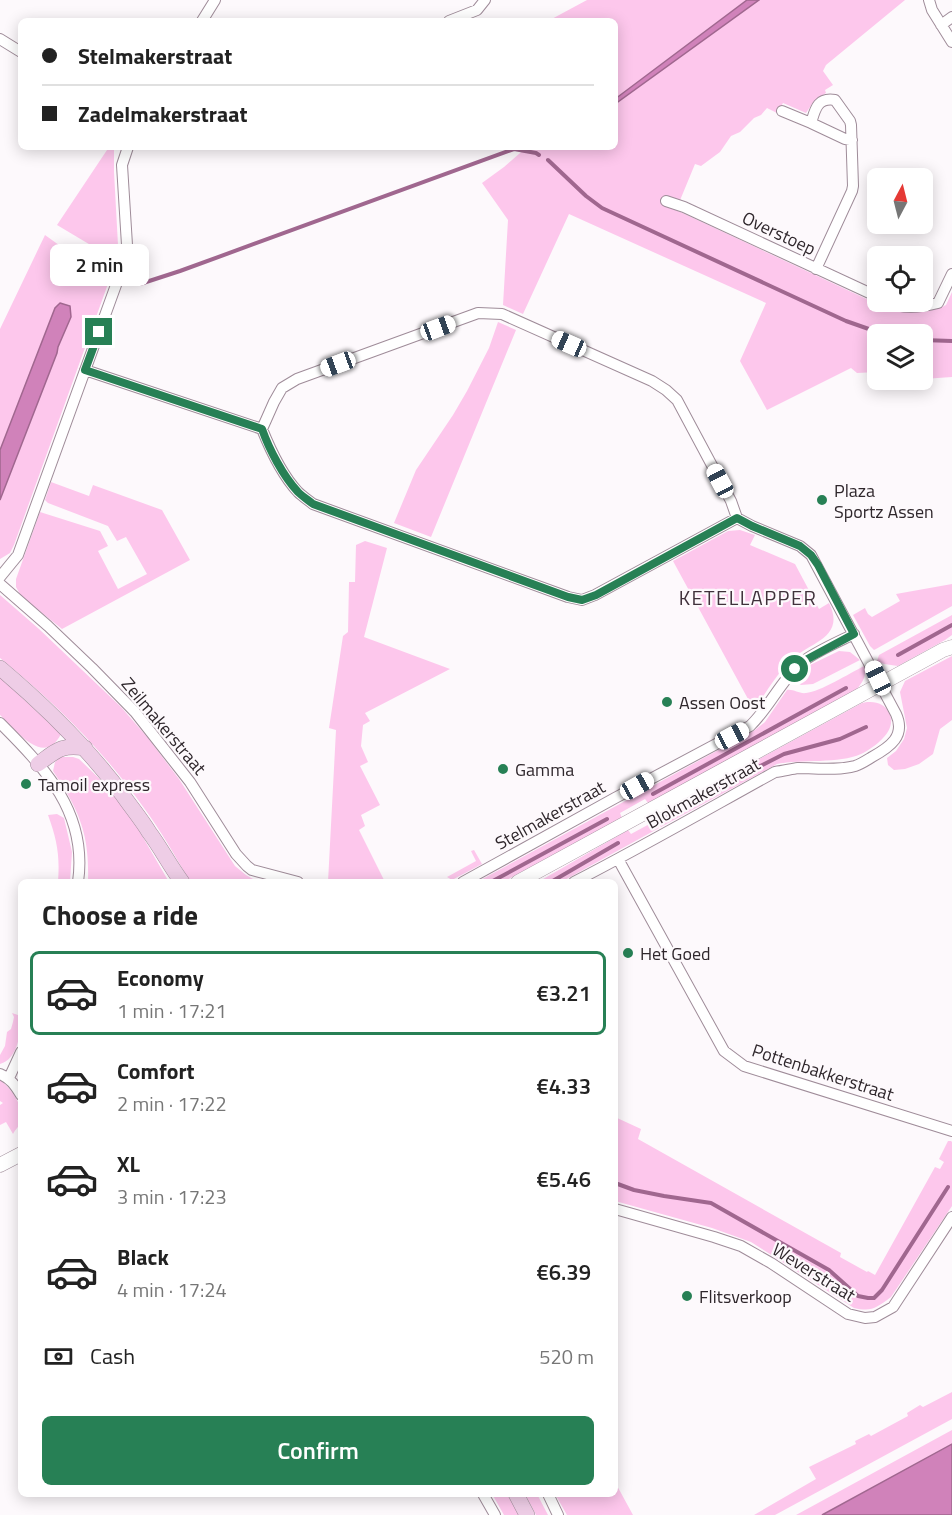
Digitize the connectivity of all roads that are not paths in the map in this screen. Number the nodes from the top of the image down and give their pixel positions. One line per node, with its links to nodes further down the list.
1 (215, 0): 5 (street)
2 (485, 0): 6 (street)
3 (929, 0): 7 (street)
4 (952, 17): 7 (street)
5 (204, 18)
6 (457, 18)
7 (941, 25): 9 (street)
8 (0, 39): 10 (street)
9 (952, 42)
10 (18, 50)
11 (782, 111): 12 (street)
12 (811, 123): 13 (street); 13 (street)
13 (852, 140): 16 (street)
14 (127, 150): 20 (street)
15 (666, 201): 16 (street, Overstoep)
16 (816, 269): 18 (street, Overstoep)
17 (952, 274): 19 (street)
18 (867, 292)
19 (933, 304)
20 (85, 370): 21 (street); 23 (street)
21 (262, 429): 22 (street); 22 (street)
22 (737, 518): 25 (street)
23 (0, 577)
24 (0, 584): 35 (street, Zeilmakerstraat)
25 (854, 634): 28 (street); 36 (street, Stelmakerstraat)
26 (949, 646): 28 (street)
27 (0, 668): 30 (main road)
28 (881, 684): 32 (street, Blokmakerstraat); 37 (street)
29 (0, 723): 31 (street)
30 (85, 748): 31 (main road); 34 (main road)
31 (38, 764): 33 (street)
32 (618, 860): 38 (street, Blokmakerstraat); 42 (street, Pottenbakkerstraat)
33 (78, 879)
34 (179, 879)
35 (286, 879)
36 (468, 879)
37 (524, 879)
38 (580, 879)
39 (18, 1056): 40 (street)
40 (4, 1076): 41 (street)
41 (18, 1090)
42 (952, 1131)
43 (18, 1156): 44 (street)
44 (0, 1165)
45 (618, 1210): 46 (street, Weverstraat)
46 (952, 1217)
47 (485, 1497): 50 (street)
48 (518, 1497): 51 (main road)
49 (549, 1497): 52 (street)
50 (495, 1515)
51 (527, 1515)
52 (558, 1515)

